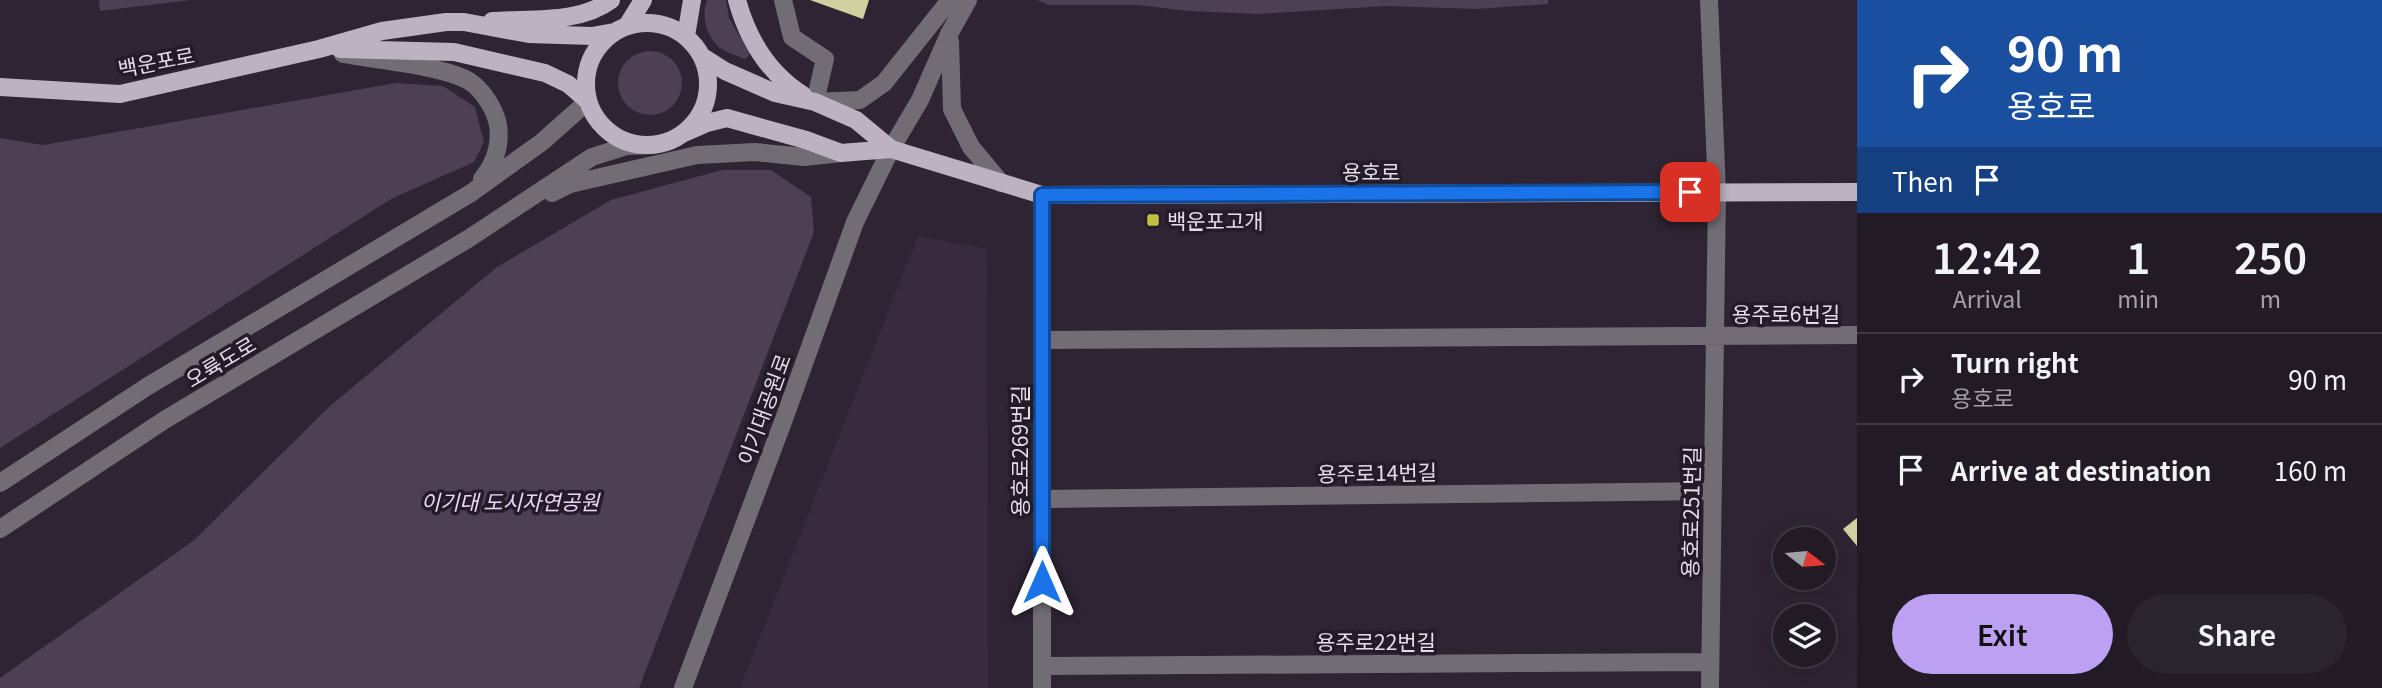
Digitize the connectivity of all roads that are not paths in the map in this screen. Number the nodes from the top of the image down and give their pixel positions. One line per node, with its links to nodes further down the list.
1 (611, 0): 9 (main road)
2 (643, 0): 10 (main road)
3 (692, 0): 12 (main road)
4 (737, 0): 17 (main road)
5 (783, 0): 17 (street)
6 (950, 0): 17 (street)
7 (968, 0): 11 (street, 이기대공원로)
8 (1709, 0): 23 (street, 용호로251번길)
9 (464, 22): 10 (main road); 13 (main road)
10 (620, 29): 12 (main road); 16 (main road)
11 (949, 34): 20 (street, 이기대공원로); 22 (street)
12 (686, 36): 14 (main road)
13 (319, 50): 15 (main road, 백운포로); 16 (main road); 25 (street)
14 (703, 57): 17 (main road); 18 (main road)
15 (0, 87)
16 (588, 101): 19 (main road); 25 (street)
17 (815, 102): 20 (main road)
18 (684, 133): 19 (main road); 21 (main road)
19 (654, 145): 27 (street)
20 (891, 149): 21 (main road); 22 (main road, 용호로); 37 (street, 이기대공원로)
21 (841, 153): 27 (street)
22 (1001, 183): 26 (main road, 용호로)
23 (1717, 192): 24 (main road, 용호로); 26 (main road, 용호로); 29 (street, 용호로251번길)
24 (1857, 192)
25 (471, 193): 31 (street, 오륙도로)
26 (1042, 195): 30 (street, 용호로269번길)
27 (498, 219): 34 (street, 오륙도로)
28 (1857, 335): 29 (street, 용주로6번길)
29 (1715, 336): 30 (street); 32 (street, 용호로251번길)
30 (1042, 340): 33 (street, 용호로269번길)
31 (0, 483)
32 (1713, 491): 33 (street, 용주로14번길); 35 (street, 용호로251번길)
33 (1042, 499): 36 (street, 용호로269번길)
34 (0, 528)
35 (1710, 662): 36 (street, 용주로22번길); 39 (street, 용호로251번길)
36 (1042, 666): 38 (street, 용호로269번길)
37 (682, 688)
38 (1042, 688)
39 (1710, 688)

